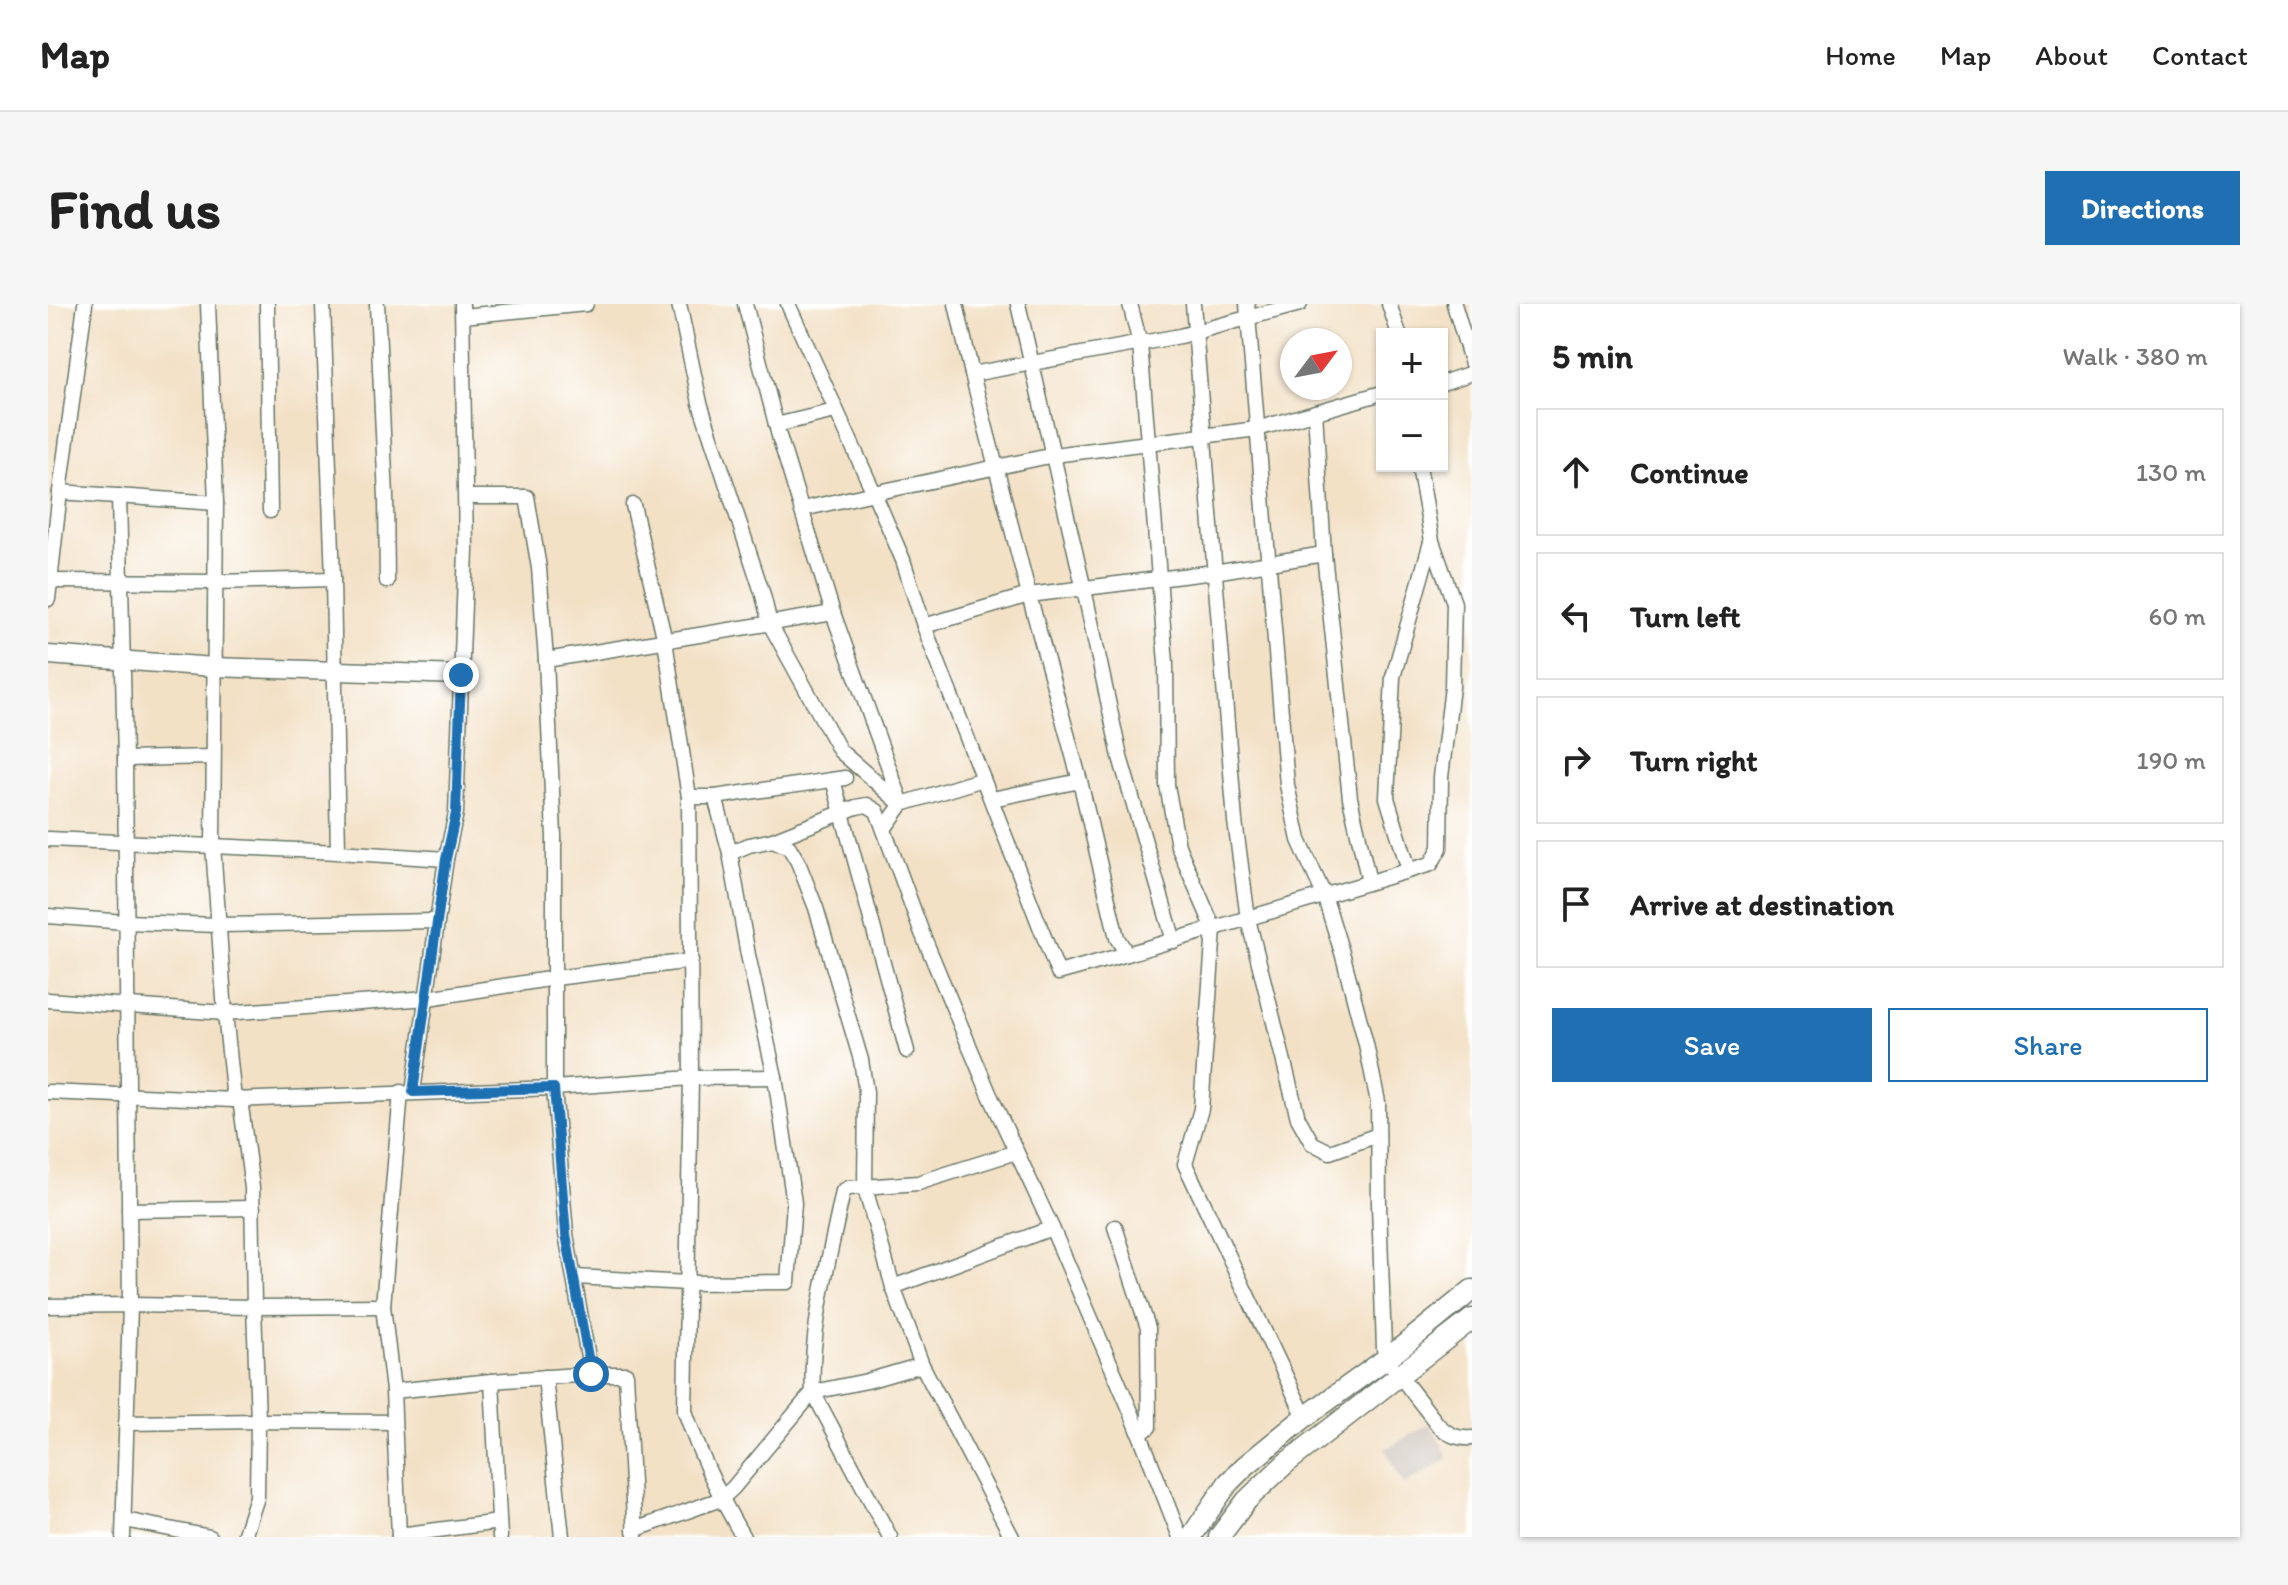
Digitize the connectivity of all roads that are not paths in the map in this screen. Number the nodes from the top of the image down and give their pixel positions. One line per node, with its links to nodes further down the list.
1 (85, 304): 37 (street)
2 (208, 304): 41 (street)
3 (267, 304): 44 (street)
4 (323, 304): 50 (street)
5 (377, 304): 53 (street)
6 (576, 304): 17 (street)
7 (679, 304): 59 (street)
8 (745, 304): 30 (street)
9 (788, 304): 28 (street)
10 (956, 304): 25 (street)
11 (1018, 304): 22 (street)
12 (1130, 304): 21 (street)
13 (1193, 304): 20 (street)
14 (1300, 304): 18 (street)
15 (1389, 304): 19 (street)
16 (1454, 304): 23 (street)
17 (462, 310): 40 (street)
18 (1248, 310): 20 (street); 31 (street)
19 (1397, 328)
20 (1195, 331): 21 (street); 32 (street)
21 (1140, 344): 22 (street); 33 (street)
22 (1033, 364): 25 (street); 34 (street)
23 (1472, 364)
24 (1472, 373): 26 (street)
25 (972, 374): 35 (street)
26 (1448, 381)
27 (1376, 395): 29 (street)
28 (835, 411): 30 (street); 38 (street)
29 (1315, 412): 31 (street); 46 (street)
30 (776, 425): 43 (street)
31 (1257, 429): 32 (street); 47 (street)
32 (1203, 437): 33 (street); 48 (street)
33 (1147, 442): 34 (street); 49 (street)
34 (1054, 455): 35 (street); 55 (street)
35 (996, 466): 38 (street); 56 (street)
36 (1420, 472): 45 (street)
37 (60, 492): 39 (street); 51 (street)
38 (874, 493): 43 (street); 60 (street)
39 (119, 496): 41 (street); 52 (street)
40 (466, 497): 64 (street); 67 (street)
41 (216, 503): 54 (street)
42 (633, 505): 61 (street)
43 (803, 509): 58 (street)
44 (270, 511)
45 (1432, 541): 85 (street); 85 (street)
46 (1324, 554): 47 (street); 86 (street)
47 (1268, 563): 48 (street); 87 (street)
48 (1214, 572): 49 (street); 89 (street)
49 (1158, 578): 55 (street); 93 (street)
50 (333, 579): 54 (street); 66 (street)
51 (50, 581): 52 (street); 57 (street)
52 (120, 581): 54 (street); 63 (street)
53 (387, 581)
54 (215, 582): 65 (street)
55 (1084, 587): 56 (street); 94 (street)
56 (1029, 595): 60 (street); 71 (street)
57 (48, 599)
58 (833, 613): 59 (street); 75 (street)
59 (774, 623): 61 (street); 75 (street)
60 (924, 626): 70 (street)
61 (665, 641): 64 (street); 72 (street)
62 (48, 655): 63 (street)
63 (121, 660): 65 (street); 69 (street)
64 (546, 660): 97 (street)
65 (214, 667): 66 (street); 68 (street)
66 (334, 670): 67 (street); 82 (street)
67 (461, 675): 84 (street)
68 (212, 757): 69 (street); 81 (street)
69 (125, 759): 80 (street)
70 (983, 779): 74 (street); 75 (street)
71 (1080, 781): 74 (street); 95 (street)
72 (689, 797): 73 (street); 96 (street)
73 (715, 797): 76 (street); 83 (street)
74 (992, 799): 95 (street)
75 (902, 804): 77 (street)
76 (842, 813): 77 (street); 79 (street); 102 (street)
77 (884, 829): 111 (street)
78 (48, 839): 80 (street)
79 (773, 840): 83 (street); 112 (street)
80 (124, 842): 81 (street); 91 (street)
81 (213, 846): 82 (street); 92 (street)
82 (338, 852): 84 (street)
83 (730, 853): 103 (street)
84 (446, 859): 90 (street)
85 (1409, 870): 86 (street)
86 (1369, 882): 87 (street)
87 (1324, 895): 89 (street); 110 (street)
88 (48, 916): 91 (street)
89 (1248, 919): 93 (street); 110 (street)
90 (437, 921): 92 (street); 98 (street)
91 (125, 922): 92 (street); 100 (street)
92 (219, 925): 101 (street)
93 (1214, 929): 94 (street); 134 (street)
94 (1174, 941): 95 (street)
95 (1127, 954)
96 (691, 961): 97 (street); 104 (street)
97 (555, 978): 98 (street); 105 (street)
98 (428, 998): 101 (street); 107 (street)
99 (48, 1000): 100 (street)
100 (127, 1006): 101 (street); 108 (street)
101 (225, 1013): 109 (street)
102 (907, 1051)
103 (775, 1077): 104 (street); 118 (street)
104 (691, 1078): 105 (street); 118 (street)
105 (554, 1088): 107 (street); 117 (street)
106 (48, 1092): 108 (street)
107 (407, 1092): 109 (street); 123 (street)
108 (128, 1095): 109 (street); 114 (street)
109 (237, 1100): 113 (street)
110 (1378, 1135): 126 (street)
111 (1016, 1152): 112 (street); 116 (street)
112 (865, 1188): 119 (street); 133 (street)
113 (253, 1208): 114 (street); 124 (street)
114 (129, 1210): 121 (street)
115 (1115, 1227): 138 (street)
116 (1052, 1228): 119 (street); 138 (street)
117 (575, 1277): 118 (street); 128 (street)
118 (688, 1283): 140 (street)
119 (893, 1287): 127 (street)
120 (1472, 1290): 126 (main road)
121 (130, 1305): 122 (street); 124 (street); 137 (street)
122 (48, 1306)
123 (383, 1306): 124 (street); 132 (street)
124 (254, 1307): 135 (street)
125 (1472, 1319): 130 (main road)
126 (1386, 1358): 130 (street); 134 (main road)
127 (922, 1365): 133 (street); 151 (street)
128 (591, 1374): 129 (street); 143 (street)
129 (545, 1377): 131 (street); 148 (street)
130 (1401, 1377): 139 (street); 154 (main road)
131 (492, 1381): 132 (street); 142 (street)
132 (393, 1391): 136 (street)
133 (813, 1392): 140 (street); 150 (street)
134 (1305, 1417): 153 (main road)
135 (258, 1421): 136 (street); 137 (street); 147 (street)
136 (394, 1422): 144 (street)
137 (126, 1423): 141 (street)
138 (1140, 1434): 152 (street)
139 (1472, 1438)
140 (721, 1499): 143 (street); 149 (street)
141 (125, 1520): 145 (street); 146 (street)
142 (499, 1529): 144 (street)
143 (634, 1533)
144 (399, 1536)
145 (123, 1537)
146 (210, 1537)
147 (244, 1537)
148 (562, 1537)
149 (743, 1537)
150 (890, 1537)
151 (1012, 1537)
152 (1180, 1537)
153 (1191, 1537)
154 (1219, 1537)

